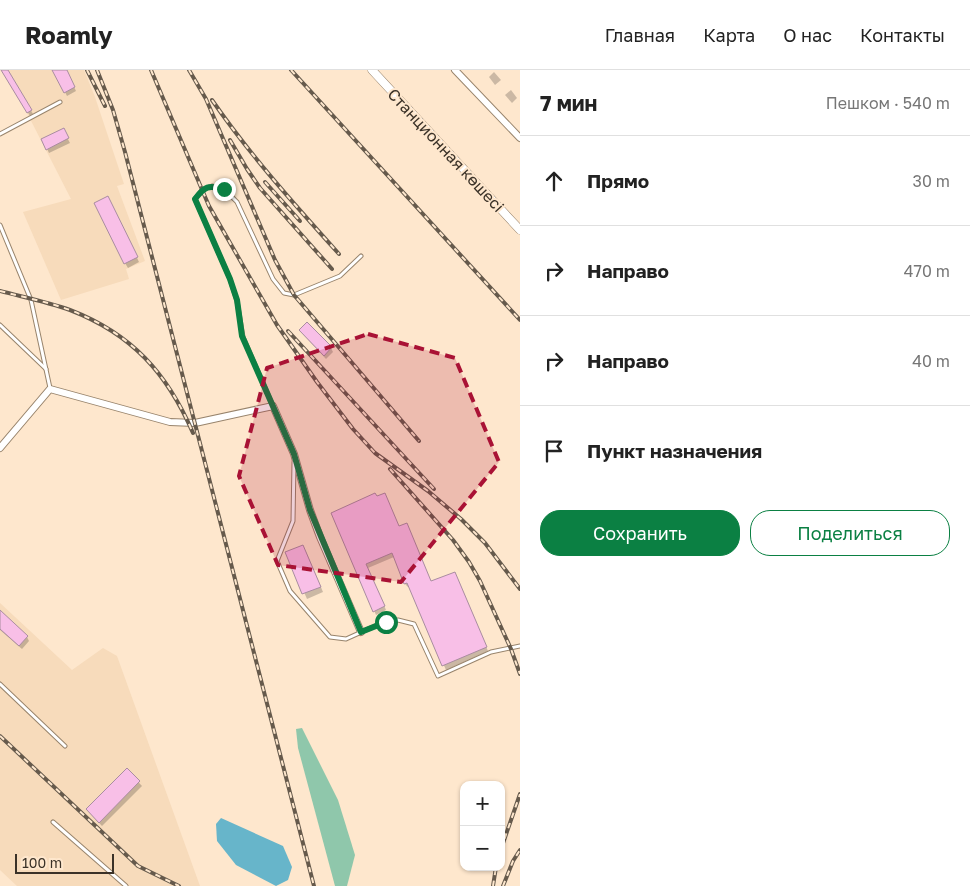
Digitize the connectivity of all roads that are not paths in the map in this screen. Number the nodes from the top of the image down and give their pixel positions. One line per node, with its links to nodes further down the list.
1 (372, 70): 7 (street, Станционная көшесі)
2 (455, 70): 5 (street)
3 (60, 102): 4 (lane)
4 (0, 134)
5 (520, 138)
6 (0, 225): 10 (lane)
7 (520, 230)
8 (361, 256): 12 (lane)
9 (0, 325): 10 (lane)
10 (46, 370): 11 (lane)
11 (50, 389): 12 (street); 13 (street)
12 (273, 406): 14 (street)
13 (0, 448)
14 (294, 454): 15 (street); 15 (lane)
15 (361, 632): 16 (lane)
16 (520, 646)
17 (0, 684): 18 (lane)
18 (65, 746)
19 (53, 822): 20 (lane)
20 (126, 886)

